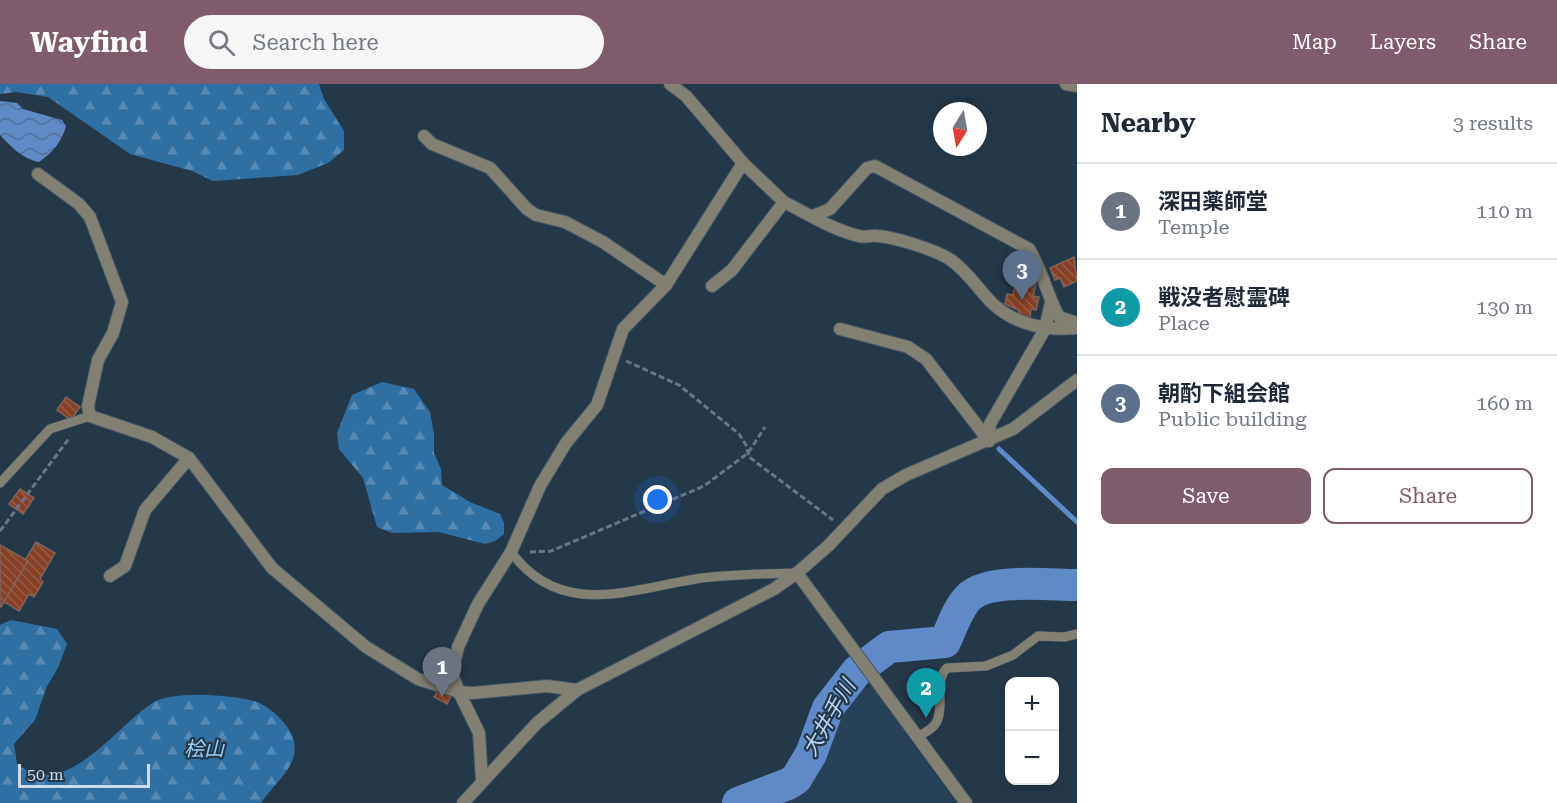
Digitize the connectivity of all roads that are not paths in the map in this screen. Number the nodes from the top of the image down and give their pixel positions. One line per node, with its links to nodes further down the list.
1 (670, 84): 5 (street)
2 (1066, 84): 3 (street)
3 (1077, 86)
4 (424, 136): 9 (street)
5 (743, 163): 7 (street); 9 (street)
6 (38, 174): 16 (street)
7 (784, 202): 8 (street); 10 (street)
8 (813, 216): 11 (street); 14 (street)
9 (666, 285): 20 (street)
10 (712, 286)
11 (1051, 302): 12 (street); 14 (street)
12 (1077, 326): 14 (street)
13 (840, 329): 17 (street)
14 (1045, 330): 17 (street)
15 (1077, 380): 17 (street)
16 (90, 416): 18 (street); 19 (lane)
17 (989, 441): 21 (street)
18 (189, 458): 22 (street); 25 (street)
19 (0, 483)
20 (511, 552): 21 (lane); 25 (street)
21 (797, 573): 24 (street); 26 (street)
22 (110, 576)
23 (1077, 634): 26 (lane)
24 (577, 690): 25 (street); 27 (street)
25 (459, 692): 27 (street)
26 (917, 737): 29 (street)
27 (482, 781): 28 (street)
28 (463, 803)
29 (966, 803)

